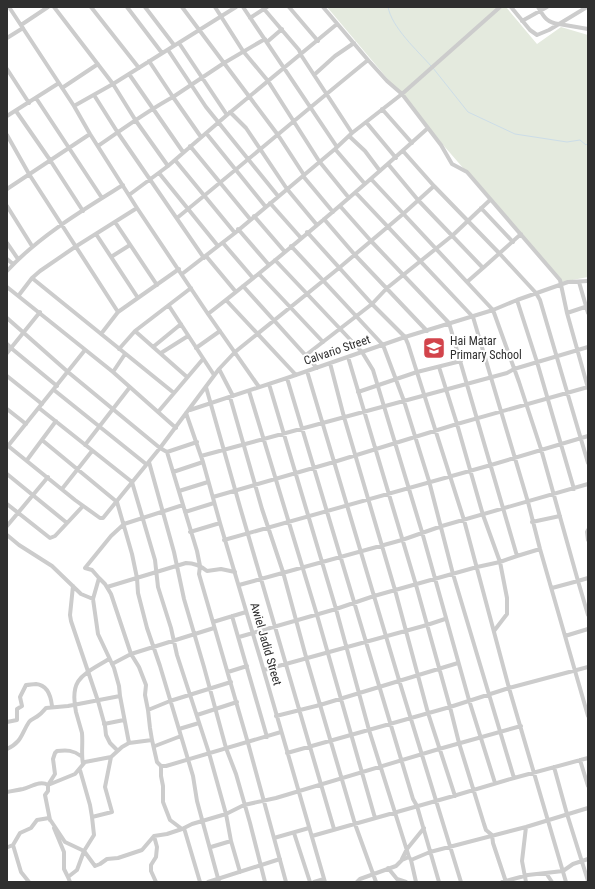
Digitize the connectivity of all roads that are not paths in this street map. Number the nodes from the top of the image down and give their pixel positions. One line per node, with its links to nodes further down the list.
1 (9, 7): 24 (street)
2 (48, 7): 24 (street)
3 (54, 7): 41 (street)
4 (91, 7): 42 (street)
5 (127, 7): 36 (street)
6 (145, 7): 33 (street)
7 (182, 7): 27 (street)
8 (215, 7): 19 (street)
9 (236, 7): 19 (street)
10 (243, 7): 20 (street)
11 (289, 7): 30 (street)
12 (323, 7): 22 (street)
13 (500, 7): 54 (street)
14 (512, 7): 21 (street)
15 (547, 7): 18 (street)
16 (587, 7): 23 (street)
17 (266, 8): 20 (street); 25 (street)
18 (539, 9): 21 (street); 23 (street)
19 (221, 16): 27 (street); 35 (street)
20 (250, 18): 29 (street)
21 (522, 21): 23 (street)
22 (337, 24): 30 (street); 32 (street)
23 (559, 24): 26 (street)
24 (22, 27): 28 (street); 49 (street)
25 (282, 29): 29 (street); 37 (street)
26 (588, 29)
27 (200, 30): 31 (street); 40 (street)
28 (7, 38)
29 (266, 40): 35 (street); 43 (street)
30 (318, 41): 37 (street)
31 (179, 43): 33 (street); 47 (street)
32 (354, 43): 38 (street); 46 (street)
33 (174, 46): 34 (street)
34 (168, 50): 36 (street); 51 (street)
35 (243, 51): 40 (street); 48 (street)
36 (162, 53): 39 (street)
37 (301, 55): 43 (street); 46 (street)
38 (368, 60): 53 (street); 54 (street)
39 (149, 61): 42 (street); 56 (street)
40 (224, 63): 47 (street); 57 (street)
41 (98, 64): 50 (street); 52 (street)
42 (139, 68): 45 (street)
43 (284, 68): 48 (street); 62 (street)
44 (7, 69): 59 (street)
45 (129, 74): 50 (street); 61 (street)
46 (314, 75): 53 (street)
47 (202, 78): 51 (street); 65 (street)
48 (268, 81): 57 (street); 68 (street)
49 (59, 83): 52 (street); 58 (street)
50 (113, 84): 55 (street); 67 (street)
51 (191, 86): 56 (street); 70 (street)
52 (62, 88): 60 (street)
53 (326, 94): 62 (street); 75 (street)
54 (402, 94): 63 (street); 71 (street)
55 (94, 95): 60 (street); 72 (street)
56 (173, 97): 61 (street); 78 (street)
57 (249, 97): 65 (street); 77 (street)
58 (36, 98): 59 (street); 82 (street)
59 (29, 103): 64 (street)
60 (74, 106): 74 (street)
61 (152, 108): 67 (street); 86 (street)
62 (310, 108): 68 (street); 83 (street)
63 (382, 109): 69 (street); 79 (street)
64 (16, 111): 66 (street); 88 (street)
65 (228, 113): 70 (street); 84 (street)
66 (7, 116)
67 (136, 121): 72 (street); 93 (street)
68 (294, 121): 77 (street); 91 (street)
69 (366, 122): 75 (street); 87 (street)
70 (218, 123): 73 (street); 90 (street)
71 (428, 128): 79 (street); 114 (street)
72 (118, 133): 80 (street); 99 (street)
73 (206, 133): 78 (street); 94 (street)
74 (90, 134): 80 (street); 82 (street)
75 (351, 134): 83 (street); 95 (street)
76 (7, 135): 97 (street)
77 (278, 135): 84 (street); 98 (street)
78 (201, 137): 81 (street)
79 (412, 143): 85 (street)
80 (98, 146): 103 (street)
81 (190, 146): 86 (street); 101 (street)
82 (68, 147): 88 (street); 111 (street)
83 (336, 148): 91 (street); 102 (street)
84 (261, 150): 90 (street); 106 (street)
85 (403, 151): 87 (street); 104 (street)
86 (183, 152): 89 (street)
87 (396, 158): 92 (street)
88 (50, 160): 97 (street); 122 (street)
89 (175, 160): 93 (street); 109 (street)
90 (248, 160): 94 (street); 110 (street)
91 (319, 161): 98 (street); 112 (street)
92 (388, 164): 95 (street); 113 (street)
93 (168, 166): 96 (street)
94 (236, 169): 101 (street); 117 (street)
95 (380, 172): 100 (street)
96 (159, 173): 99 (street); 121 (street)
97 (29, 174): 105 (street); 131 (street)
98 (303, 175): 106 (street); 123 (street)
99 (150, 179): 108 (street); 125 (street)
100 (371, 179): 102 (street); 124 (street)
101 (220, 182): 109 (street); 126 (street)
102 (365, 184): 107 (street)
103 (123, 185): 108 (street); 111 (street)
104 (434, 186): 113 (street); 128 (street)
105 (7, 189)
106 (287, 189): 110 (street); 130 (street)
107 (356, 193): 112 (street); 132 (street)
108 (129, 195): 119 (street)
109 (204, 196): 121 (street); 133 (street)
110 (278, 196): 115 (street)
111 (102, 198): 122 (street)
112 (349, 198): 118 (street)
113 (418, 200): 124 (street); 137 (street)
114 (490, 200): 120 (street); 136 (street)
115 (270, 203): 117 (street); 138 (street)
116 (7, 206): 144 (street)
117 (265, 206): 126 (street)
118 (340, 206): 123 (street); 139 (street)
119 (138, 208): 129 (street); 162 (street)
120 (481, 208): 128 (street); 140 (street)
121 (188, 210): 125 (street); 145 (street)
122 (83, 211): 131 (street)
123 (333, 212): 127 (street)
124 (403, 214): 132 (street); 148 (street)
125 (177, 218): 153 (street)
126 (252, 218): 133 (street); 149 (street)
127 (324, 219): 130 (street); 151 (street)
128 (467, 221): 137 (street); 150 (street)
129 (115, 222): 135 (street); 143 (street)
130 (317, 224): 134 (street)
131 (62, 225): 144 (street); 147 (street)
132 (387, 227): 139 (street); 157 (street)
133 (236, 231): 142 (street); 159 (street)
134 (307, 232): 138 (street); 160 (street)
135 (96, 234): 147 (street); 152 (street)
136 (521, 234): 140 (street); 174 (street)
137 (453, 235): 148 (street); 161 (street)
138 (301, 238): 146 (street)
139 (371, 241): 151 (street); 166 (street)
140 (513, 242): 150 (street)
141 (7, 243): 155 (street)
142 (222, 243): 145 (street); 168 (street)
143 (130, 245): 152 (street); 173 (street)
144 (32, 246): 155 (street)
145 (218, 246): 153 (street)
146 (291, 246): 149 (street); 169 (street)
147 (75, 247): 167 (street); 192 (street)
148 (436, 249): 157 (street); 171 (street)
149 (285, 252): 156 (street)
150 (500, 254): 161 (street); 180 (street)
151 (355, 255): 160 (street); 178 (street)
152 (111, 257): 183 (street)
153 (205, 257): 164 (street); 179 (street)
154 (7, 259): 158 (street)
155 (18, 259): 158 (street)
156 (275, 260): 159 (street); 181 (street)
157 (420, 262): 166 (street); 197 (street)
158 (13, 264): 163 (street)
159 (268, 265): 165 (street)
160 (339, 268): 169 (street); 186 (street)
161 (483, 268): 171 (street)
162 (179, 269): 164 (street); 173 (street)
163 (7, 271)
164 (182, 274): 177 (street)
165 (259, 274): 168 (street); 189 (street)
166 (403, 275): 178 (street); 200 (street)
167 (32, 278): 182 (street); 208 (street)
168 (253, 278): 175 (street)
169 (323, 281): 181 (street); 196 (street)
170 (588, 281): 172 (street, Calvario Street)
171 (467, 282): 190 (street)
172 (579, 282): 174 (street, Calvario Street); 188 (street)
173 (157, 285): 183 (street)
174 (560, 285): 180 (street, Calvario Street); 193 (street)
175 (243, 286): 179 (street); 199 (street)
176 (7, 287): 182 (street)
177 (191, 288): 187 (street); 195 (street)
178 (387, 288): 186 (street); 205 (street)
179 (236, 292): 184 (street)
180 (536, 293): 185 (street, Calvario Street); 228 (street)
181 (307, 294): 189 (street); 202 (street)
182 (19, 295): 191 (street)
183 (138, 298): 192 (street)
184 (226, 300): 195 (street); 207 (street)
185 (517, 300): 190 (street, Calvario Street); 231 (street)
186 (372, 304): 196 (street); 210 (street)
187 (169, 306): 201 (street); 203 (street)
188 (587, 306): 193 (street); 194 (street)
189 (290, 308): 199 (street); 211 (street)
190 (493, 310): 197 (street, Calvario Street); 236 (street)
191 (40, 312): 206 (street); 219 (street)
192 (118, 312): 208 (street)
193 (567, 313): 220 (street)
194 (588, 313)
195 (208, 314): 204 (street)
196 (356, 316): 202 (street); 213 (street)
197 (473, 317): 200 (street, Calvario Street); 245 (street)
198 (7, 318): 206 (street)
199 (274, 320): 207 (street); 226 (street)
200 (449, 323): 205 (street, Calvario Street); 230 (street)
201 (181, 324): 209 (street); 214 (street)
202 (340, 328): 211 (street); 222 (street)
203 (136, 331): 214 (street); 218 (street)
204 (220, 331): 217 (street); 221 (street)
205 (427, 331): 210 (street, Calvario Street)
206 (23, 333): 216 (street); 238 (street)
207 (258, 333): 221 (street); 242 (street)
208 (101, 334): 218 (street)
209 (188, 336): 217 (street); 224 (street)
210 (405, 337): 213 (street, Calvario Street); 240 (street)
211 (323, 342): 226 (street)
212 (7, 344): 216 (street)
213 (384, 345): 222 (street, Calvario Street); 247 (street)
214 (153, 347): 224 (street)
215 (588, 347): 220 (street)
216 (11, 348): 223 (street); 254 (street)
217 (196, 348): 229 (street)
218 (119, 349): 225 (street)
219 (84, 350): 238 (street); 239 (street)
220 (578, 350): 228 (street); 253 (street)
221 (235, 352): 235 (street); 252 (street)
222 (362, 352): 227 (street, Calvario Street); 250 (street)
223 (7, 353)
224 (160, 353): 244 (street)
225 (125, 354): 239 (street); 259 (street)
226 (306, 355): 234 (street)
227 (348, 356): 232 (street, Calvario Street); 258 (street)
228 (557, 356): 231 (street); 260 (street)
229 (203, 359): 241 (street); 244 (street)
230 (461, 361): 233 (street); 248 (street)
231 (537, 362): 236 (street); 263 (street)
232 (330, 363): 234 (street, Calvario Street); 275 (street)
233 (439, 367): 240 (street); 256 (street)
234 (317, 368): 237 (street, Calvario Street)
235 (219, 369): 241 (street); 261 (street)
236 (514, 369): 245 (street); 266 (street)
237 (307, 371): 242 (street, Calvario Street); 279 (street)
238 (68, 372): 254 (street); 270 (street)
239 (113, 372): 255 (street)
240 (416, 372): 247 (street); 262 (street)
241 (214, 375): 251 (street)
242 (296, 375): 246 (street, Calvario Street)
243 (7, 376): 267 (street)
244 (188, 377): 259 (street)
245 (491, 377): 248 (street); 273 (street)
246 (287, 378): 249 (street, Calvario Street); 283 (street)
247 (396, 380): 250 (street); 264 (street)
248 (467, 383): 256 (street); 276 (street)
249 (269, 384): 252 (street, Calvario Street); 285 (street)
250 (377, 386): 258 (street); 268 (street)
251 (206, 387): 265 (street); 272 (street)
252 (259, 387): 257 (street, Calvario Street)
253 (588, 387): 260 (street)
254 (55, 388): 267 (street); 281 (street)
255 (130, 388): 270 (street); 271 (street)
256 (446, 389): 262 (street); 280 (street)
257 (249, 391): 261 (street, Calvario Street); 289 (street)
258 (358, 392): 274 (street)
259 (174, 393): 271 (street)
260 (567, 393): 263 (street); 288 (street)
261 (232, 396): 265 (street, Calvario Street); 293 (street)
262 (423, 396): 264 (street); 284 (street)
263 (548, 398): 266 (street); 294 (street)
264 (404, 401): 268 (street); 287 (street)
265 (210, 404): 272 (street, Calvario Street); 299 (street)
266 (526, 405): 273 (street); 298 (street)
267 (41, 406): 277 (street); 278 (street)
268 (384, 407): 274 (street); 292 (street)
269 (7, 409): 278 (street)
270 (113, 409): 281 (street); 297 (street)
271 (158, 412): 282 (street)
272 (188, 412): 282 (street); 291 (street, Awiel Jadid Street)
273 (501, 412): 276 (street); 305 (street)
274 (364, 413): 275 (street); 300 (street)
275 (344, 417): 279 (street); 303 (street)
276 (477, 418): 280 (street); 311 (street)
277 (56, 421): 290 (street); 295 (street)
278 (26, 424): 296 (street)
279 (323, 424): 283 (street); 308 (street)
280 (457, 424): 284 (street); 314 (street)
281 (99, 426): 295 (street); 309 (street)
282 (176, 428): 297 (street)
283 (303, 429): 285 (street); 312 (street)
284 (436, 431): 287 (street); 318 (street)
285 (284, 433): 289 (street); 317 (street)
286 (588, 436): 288 (street)
287 (415, 437): 292 (street); 321 (street)
288 (581, 438): 294 (street); 310 (street)
289 (264, 439): 293 (street); 320 (street)
290 (42, 440): 306 (street); 313 (street)
291 (197, 442): 302 (street); 304 (street, Awiel Jadid Street)
292 (395, 443): 300 (street); 326 (street)
293 (244, 444): 299 (street); 325 (street)
294 (561, 444): 298 (street); 328 (street)
295 (85, 445): 301 (street)
296 (7, 446): 306 (street)
297 (160, 448): 302 (street); 309 (street)
298 (541, 449): 305 (street); 332 (street)
299 (223, 450): 304 (street); 330 (street)
300 (375, 450): 303 (street); 331 (street)
301 (92, 451): 313 (street); 322 (street)
302 (167, 452): 315 (street)
303 (355, 455): 308 (street); 335 (street)
304 (201, 456): 307 (street, Awiel Jadid Street)
305 (514, 457): 311 (street); 337 (street)
306 (27, 460): 319 (street)
307 (203, 462): 315 (street); 323 (street, Awiel Jadid Street)
308 (334, 462): 312 (street); 341 (street)
309 (147, 463): 322 (street); 345 (street)
310 (588, 463)
311 (490, 465): 314 (street); 343 (street)
312 (314, 467): 317 (street); 344 (street)
313 (78, 470): 327 (street); 336 (street)
314 (470, 470): 318 (street); 348 (street)
315 (173, 472): 329 (street)
316 (7, 474): 333 (street)
317 (295, 474): 320 (street); 349 (street)
318 (450, 476): 321 (street); 352 (street)
319 (48, 477): 327 (street); 333 (street)
320 (276, 479): 325 (street); 353 (street)
321 (429, 481): 326 (street); 359 (street)
322 (132, 482): 336 (street); 351 (street)
323 (208, 482): 329 (street); 334 (street, Awiel Jadid Street)
324 (588, 484): 328 (street)
325 (256, 485): 330 (street); 360 (street)
326 (408, 487): 331 (street); 363 (street)
327 (62, 489): 342 (street)
328 (574, 489): 332 (street)
329 (179, 491): 340 (street)
330 (235, 491): 334 (street); 364 (street)
331 (388, 494): 335 (street); 367 (street)
332 (554, 494): 337 (street); 350 (street)
333 (33, 495): 347 (street); 355 (street)
334 (213, 497): 338 (street, Awiel Jadid Street)
335 (368, 500): 341 (street); 369 (street)
336 (116, 502): 342 (street); 357 (street)
337 (528, 502): 343 (street); 354 (street)
338 (214, 503): 346 (street); 356 (street, Awiel Jadid Street)
339 (7, 504): 347 (street)
340 (183, 505): 345 (street); 346 (street)
341 (347, 505): 344 (street); 371 (street)
342 (83, 506): 355 (street)
343 (503, 509): 348 (street); 372 (street)
344 (327, 511): 349 (street); 373 (street)
345 (162, 512): 351 (street); 376 (street)
346 (185, 512): 362 (street)
347 (18, 513): 355 (street); 358 (street)
348 (483, 515): 352 (street); 375 (street)
349 (308, 516): 353 (street); 374 (street)
350 (560, 516): 354 (street); 389 (street)
351 (144, 518): 357 (street); 380 (street)
352 (464, 520): 359 (street); 378 (street)
353 (288, 521): 360 (street); 379 (street)
354 (532, 522): 370 (street)
355 (67, 523)
356 (220, 523): 362 (street); 366 (street, Awiel Jadid Street)
357 (124, 524): 384 (street); 385 (street)
358 (7, 526)
359 (442, 526): 363 (street); 383 (street)
360 (268, 527): 364 (street); 382 (street)
361 (588, 530): 368 (street)
362 (190, 532): 377 (street)
363 (422, 532): 367 (street); 388 (street)
364 (247, 533): 366 (street); 386 (street)
365 (8, 537): 392 (street)
366 (224, 540): 381 (street, Awiel Jadid Street)
367 (402, 540): 369 (street); 391 (street)
368 (588, 540)
369 (382, 546): 371 (street); 395 (street)
370 (540, 549): 372 (street); 394 (street)
371 (361, 551): 373 (street); 396 (street)
372 (517, 556): 375 (street)
373 (340, 557): 374 (street); 398 (street)
374 (321, 562): 379 (street); 399 (street)
375 (500, 562): 378 (street); 412 (street)
376 (177, 565): 377 (street); 380 (street); 413 (street)
377 (200, 566): 381 (street); 406 (street)
378 (477, 567): 383 (street); 412 (street)
379 (302, 568): 382 (street); 401 (street)
380 (156, 572): 385 (street); 418 (street)
381 (235, 572): 390 (street, Awiel Jadid Street)
382 (283, 572): 386 (street); 405 (street)
383 (454, 574): 388 (street); 443 (street)
384 (99, 578): 393 (street); 397 (street)
385 (137, 578): 393 (street); 421 (street)
386 (261, 578): 390 (street); 408 (street)
387 (588, 578): 389 (street)
388 (434, 580): 391 (street); 404 (street)
389 (578, 581): 394 (street); 402 (street)
390 (239, 585): 400 (street, Awiel Jadid Street)
391 (416, 585): 395 (street); 407 (street)
392 (73, 586): 397 (street); 434 (street)
393 (107, 586): 423 (street)
394 (552, 588): 416 (street)
395 (395, 590): 396 (street); 411 (street)
396 (374, 596): 398 (street); 415 (street)
397 (93, 599): 425 (street)
398 (354, 602): 399 (street); 419 (street)
399 (336, 609): 401 (street); 420 (street)
400 (246, 612): 403 (street); 414 (street, Awiel Jadid Street)
401 (317, 615): 405 (street); 422 (street)
402 (588, 615)
403 (232, 616): 406 (street); 417 (street)
404 (445, 619): 407 (street); 428 (street)
405 (296, 620): 408 (street); 424 (street)
406 (213, 622): 409 (street)
407 (427, 625): 411 (street); 431 (street)
408 (275, 626): 414 (street); 426 (street)
409 (214, 628): 413 (street); 435 (street)
410 (588, 629): 416 (street)
411 (406, 630): 415 (street); 436 (street)
412 (494, 631): 440 (street)
413 (195, 634): 418 (street); 441 (street)
414 (253, 634): 417 (street); 432 (street, Awiel Jadid Street)
415 (386, 635): 419 (street); 437 (street)
416 (565, 636): 433 (street)
417 (238, 637): 429 (street)
418 (173, 640): 421 (street); 444 (street)
419 (366, 641): 420 (street); 439 (street)
420 (346, 646): 422 (street); 442 (street)
421 (154, 647): 423 (street); 449 (street)
422 (326, 652): 424 (street); 446 (street)
423 (131, 654): 427 (street); 457 (street)
424 (306, 658): 426 (street); 451 (street)
425 (109, 659): 427 (street); 434 (street)
426 (286, 663): 432 (street); 458 (street)
427 (112, 664): 445 (street)
428 (458, 664): 431 (street); 447 (street)
429 (247, 666): 435 (street); 476 (street)
430 (588, 667): 433 (street)
431 (440, 669): 436 (street); 454 (street)
432 (264, 670): 461 (street, Awiel Jadid Street)
433 (575, 671): 440 (street); 456 (street)
434 (89, 672): 448 (street); 452 (street)
435 (228, 672): 438 (street)
436 (418, 675): 437 (street); 459 (street)
437 (399, 680): 439 (street); 463 (street)
438 (231, 682): 441 (street); 450 (street)
439 (380, 687): 442 (street); 468 (street)
440 (509, 688): 443 (street); 469 (street)
441 (209, 689): 444 (street); 455 (street)
442 (359, 692): 446 (street); 471 (street)
443 (488, 694): 447 (street); 473 (street)
444 (190, 695): 449 (street); 460 (street)
445 (120, 696): 448 (street); 464 (street)
446 (340, 698): 451 (street); 475 (street)
447 (468, 700): 454 (street); 477 (street)
448 (98, 701): 452 (street); 467 (street)
449 (170, 701): 457 (street); 470 (street)
450 (237, 702): 455 (street); 480 (street)
451 (320, 704): 458 (street); 479 (street)
452 (75, 705): 453 (street); 492 (street)
453 (52, 706): 465 (street); 487 (street)
454 (450, 707): 459 (street); 482 (street)
455 (216, 709): 460 (street); 485 (street)
456 (587, 709): 462 (street)
457 (148, 710): 478 (street)
458 (300, 710): 461 (street); 484 (street)
459 (428, 713): 463 (street); 486 (street)
460 (197, 715): 466 (street)
461 (276, 716): 472 (street, Awiel Jadid Street)
462 (588, 716)
463 (411, 718): 468 (street); 491 (street)
464 (124, 720): 467 (street); 481 (street)
465 (7, 722)
466 (199, 723): 470 (street); 489 (street)
467 (104, 724): 488 (street)
468 (391, 724): 471 (street); 496 (street)
469 (521, 726): 473 (street); 504 (street)
470 (179, 729): 474 (street)
471 (369, 730): 475 (street); 500 (street)
472 (281, 732): 476 (street); 490 (street, Awiel Jadid Street)
473 (501, 732): 477 (street); 506 (street)
474 (181, 736): 483 (street); 495 (street)
475 (350, 736): 479 (street); 503 (street)
476 (267, 737): 480 (street)
477 (480, 738): 482 (street); 507 (street)
478 (152, 740): 481 (street); 483 (street)
479 (331, 741): 484 (street); 505 (street)
480 (248, 742): 485 (street); 515 (street)
481 (129, 743): 488 (street)
482 (459, 743): 486 (street); 511 (street)
483 (155, 746): 499 (street)
484 (310, 747): 490 (street); 509 (street)
485 (226, 748): 489 (street); 517 (street)
486 (439, 748): 491 (street); 514 (street)
487 (7, 749)
488 (117, 750): 493 (street)
489 (209, 753): 495 (street); 521 (street)
490 (287, 753): 512 (street, Awiel Jadid Street)
491 (422, 754): 496 (street); 516 (street)
492 (82, 756): 498 (street); 508 (street)
493 (111, 757): 498 (street); 523 (street)
494 (588, 758): 497 (street)
495 (188, 760): 499 (street); 526 (street)
496 (401, 760): 500 (street); 518 (street)
497 (580, 760): 501 (street); 510 (street)
498 (83, 764): 502 (street)
499 (161, 766): 532 (street)
500 (381, 767): 503 (street); 520 (street)
501 (554, 767): 504 (street); 522 (street)
502 (80, 770): 508 (street); 523 (street)
503 (361, 772): 505 (street); 525 (street)
504 (534, 772): 506 (street); 527 (street)
505 (342, 778): 509 (street); 528 (street)
506 (514, 778): 507 (street)
507 (496, 783): 511 (street)
508 (48, 785): 513 (street); 524 (street)
509 (321, 785): 512 (street); 533 (street)
510 (588, 786)
511 (474, 790): 514 (street); 535 (street)
512 (299, 791): 515 (street); 530 (street, Awiel Jadid Street)
513 (7, 792)
514 (455, 796): 516 (street)
515 (264, 801): 517 (street); 538 (street)
516 (436, 801): 518 (street); 542 (street)
517 (244, 806): 521 (street); 551 (street)
518 (417, 806): 520 (street); 531 (street)
519 (588, 808): 522 (street)
520 (396, 812): 525 (street); 543 (street)
521 (226, 814): 526 (street); 539 (street)
522 (567, 814): 527 (street); 550 (street)
523 (92, 817): 544 (street)
524 (49, 818): 540 (street); 544 (street); 558 (street)
525 (375, 818): 528 (street)
526 (203, 820): 532 (street); 541 (street)
527 (547, 820): 529 (street); 553 (street)
528 (355, 824): 533 (street); 555 (street)
529 (526, 827): 535 (street); 557 (street)
530 (309, 828): 534 (street); 537 (street, Awiel Jadid Street)
531 (424, 828): 543 (street); 545 (street)
532 (183, 829): 536 (street); 564 (street)
533 (334, 830): 537 (street)
534 (294, 833): 538 (street); 568 (street)
535 (492, 835): 542 (street); 576 (street)
536 (154, 836): 544 (street); 563 (street)
537 (312, 836): 560 (street, Awiel Jadid Street)
538 (274, 838): 547 (street)
539 (231, 842): 541 (street); 554 (street)
540 (9, 847): 561 (street)
541 (211, 847): 559 (street)
542 (451, 847): 545 (street); 575 (street)
543 (407, 849): 546 (street); 549 (street)
544 (84, 851): 558 (street)
545 (430, 852): 546 (street); 574 (street)
546 (410, 858): 549 (street); 573 (street)
547 (280, 859): 551 (street); 567 (street)
548 (588, 859): 550 (street)
549 (402, 860): 552 (street)
550 (582, 862): 553 (street); 580 (street)
551 (260, 866): 554 (street); 566 (street)
552 (388, 868): 555 (street); 572 (street)
553 (563, 871): 556 (street); 579 (street)
554 (240, 872): 559 (street)
555 (374, 873): 570 (street); 571 (street)
556 (546, 873): 557 (street); 578 (street)
557 (525, 876): 576 (street); 577 (street)
558 (68, 877): 562 (street)
559 (219, 881): 565 (street)
560 (324, 881): 569 (street)
561 (29, 882)
562 (70, 882)
563 (156, 882)
564 (200, 882)
565 (208, 882)
566 (265, 882)
567 (286, 882)
568 (310, 882)
569 (314, 882)
570 (357, 882)
571 (376, 882)
572 (406, 882)
573 (416, 882)
574 (439, 882)
575 (461, 882)
576 (504, 882)
577 (526, 882)
578 (552, 882)
579 (566, 882)
580 (588, 882)

